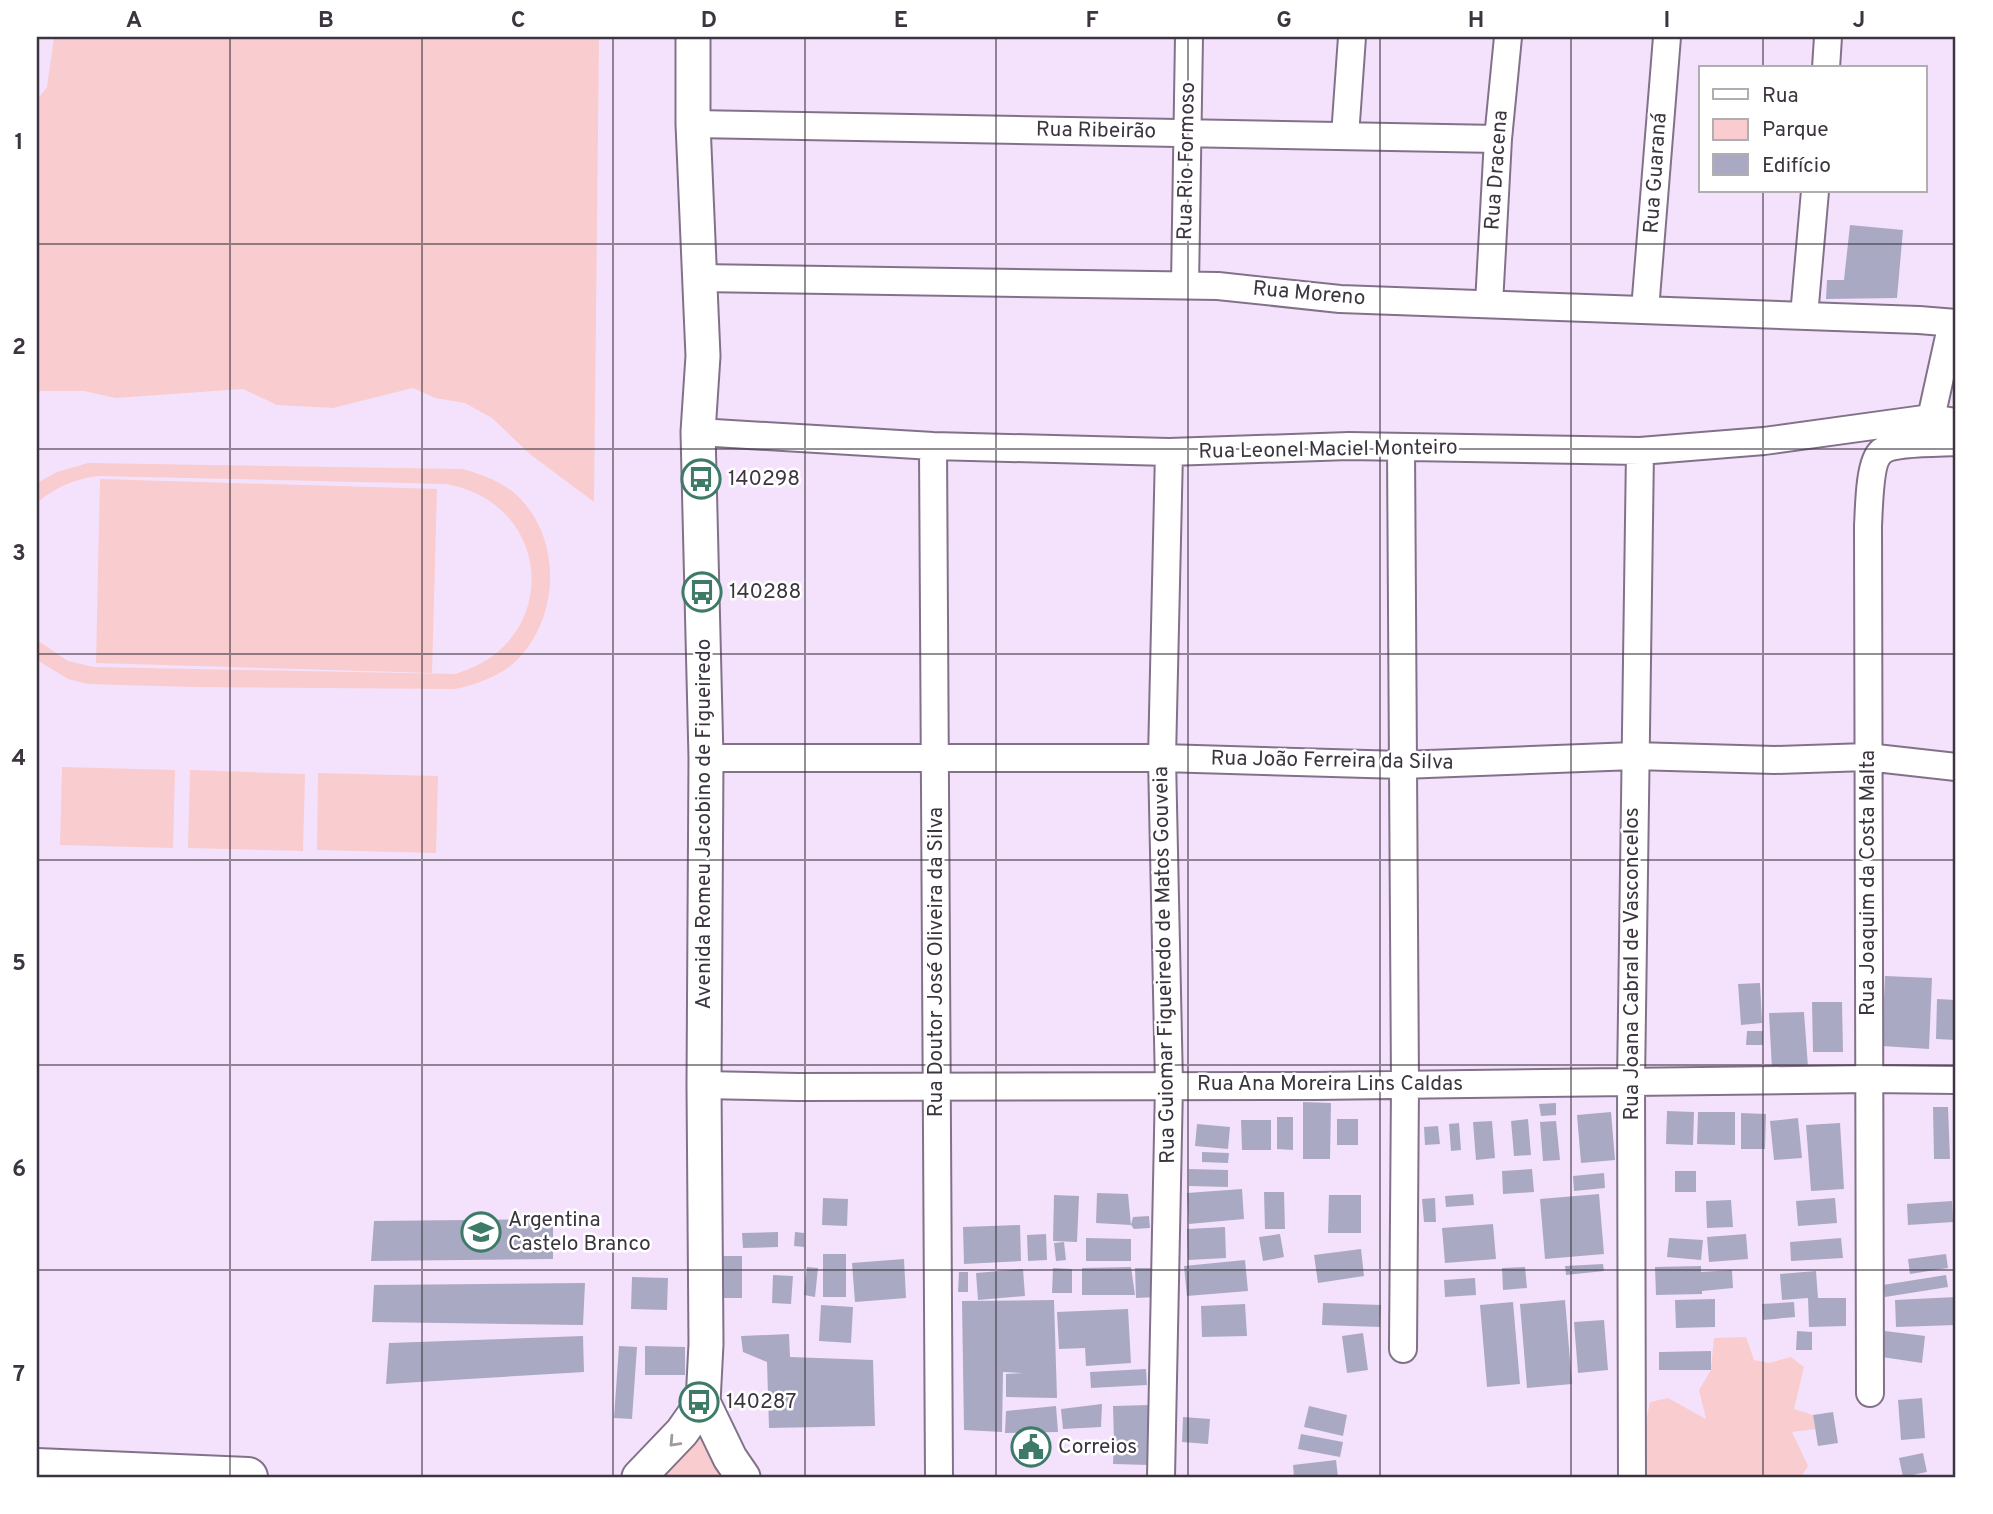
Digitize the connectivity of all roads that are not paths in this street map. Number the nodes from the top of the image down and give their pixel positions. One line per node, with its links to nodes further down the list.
1 (693, 37): 8 (street, Avenida Romeu Jacobino de Figueiredo)
2 (1189, 37): 9 (street, Rua Rio Formoso)
3 (1352, 37): 10 (street)
4 (1508, 37): 11 (street, Rua Dracena)
5 (1667, 37): 16 (street, Rua Guaraná)
6 (1828, 37): 7 (street)
7 (1826, 66)
8 (693, 124): 9 (street, Rua Ribeirão); 13 (street, Avenida Romeu Jacobino de Figueiredo)
9 (1188, 133): 10 (street, Rua Ribeirão); 14 (street, Rua Rio Formoso)
10 (1345, 136): 11 (street, Rua Ribeirão)
11 (1499, 139): 15 (street, Rua Dracena)
12 (1815, 192): 17 (street)
13 (699, 278): 14 (street, Rua Moreno); 20 (street, Avenida Romeu Jacobino de Figueiredo)
14 (1185, 285): 15 (street, Rua Moreno)
15 (1489, 304): 16 (street, Rua Moreno)
16 (1645, 310): 17 (street, Rua Moreno)
17 (1804, 316): 18 (street, Rua Moreno)
18 (1954, 323): 19 (street)
19 (1944, 420): 24 (street, Rua Leonel Maciel Monteiro)
20 (698, 432): 22 (street, Rua Leonel Maciel Monteiro); 28 (street, Avenida Romeu Jacobino de Figueiredo)
21 (1956, 442): 27 (street, Rua Joaquim da Costa Malta)
22 (933, 446): 25 (street, Rua Leonel Maciel Monteiro); 30 (street, Rua Doutor José Oliveira da Silva)
23 (1401, 448): 24 (street, Rua Leonel Maciel Monteiro); 25 (street, Rua Leonel Maciel Monteiro); 32 (street)
24 (1640, 451): 26 (street, Rua Joana Cabral de Vasconcelos)
25 (1169, 452): 29 (street, Rua Guiomar Figueiredo de Matos Gouveia)
26 (1634, 756): 27 (street, Rua João Ferreira da Silva); 32 (street, Rua João Ferreira da Silva); 35 (street, Rua Joana Cabral de Vasconcelos)
27 (1867, 757): 31 (street, Rua João Ferreira da Silva); 33 (street, Rua Joaquim da Costa Malta)
28 (706, 758): 30 (street, Rua João Ferreira da Silva); 37 (street, Avenida Romeu Jacobino de Figueiredo)
29 (1162, 758): 30 (street, Rua João Ferreira da Silva); 32 (street, Rua João Ferreira da Silva); 38 (street, Rua Guiomar Figueiredo de Matos Gouveia)
30 (936, 759): 39 (street, Rua Doutor José Oliveira da Silva)
31 (1953, 762)
32 (1402, 765): 36 (street)
33 (1869, 1079): 34 (street, Rua Ana Moreira Lins Caldas); 35 (street, Rua Ana Moreira Lins Caldas); 41 (street, Rua Joaquim da Costa Malta)
34 (1956, 1080)
35 (1631, 1082): 36 (street, Rua Ana Moreira Lins Caldas); 49 (street, Rua Joana Cabral de Vasconcelos)
36 (1405, 1084): 38 (street, Rua Ana Moreira Lins Caldas); 40 (street)
37 (704, 1085): 39 (street, Rua Ana Moreira Lins Caldas); 42 (street, Avenida Romeu Jacobino de Figueiredo)
38 (1170, 1085): 39 (street, Rua Ana Moreira Lins Caldas); 48 (street, Rua Guiomar Figueiredo de Matos Gouveia)
39 (936, 1086): 47 (street, Rua Doutor José Oliveira da Silva)
40 (1403, 1349)
41 (1870, 1394)
42 (703, 1402): 45 (street, one-way to 45); 46 (street, Avenida Romeu Jacobino de Figueiredo)
43 (37, 1468): 44 (highway)
44 (248, 1477)
45 (639, 1477)
46 (743, 1477)
47 (939, 1477)
48 (1161, 1477)
49 (1632, 1477)

